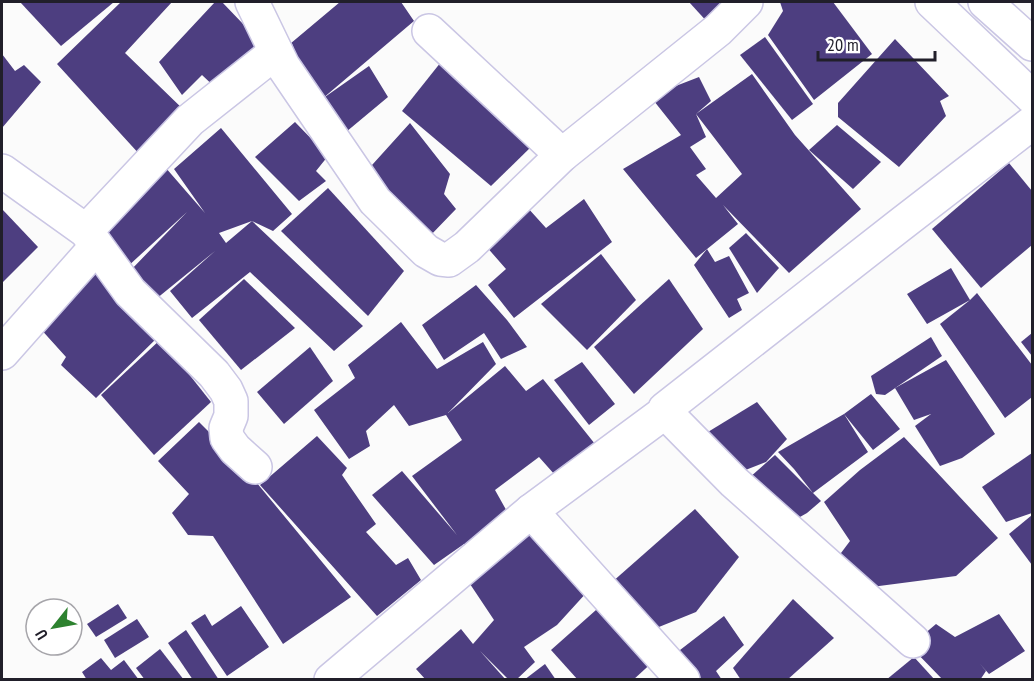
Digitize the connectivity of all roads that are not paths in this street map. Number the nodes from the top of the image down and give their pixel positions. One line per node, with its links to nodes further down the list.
1 (252, 2): 7 (main road)
2 (746, 2): 10 (main road)
3 (932, 2): 8 (main road)
4 (986, 2): 6 (main road)
5 (429, 31): 10 (main road)
6 (1032, 44)
7 (276, 52): 10 (main road); 12 (main road)
8 (1032, 97)
9 (1032, 123): 14 (main road)
10 (562, 155)
11 (2, 171): 12 (main road)
12 (91, 239): 13 (main road); 15 (main road)
13 (2, 352)
14 (665, 412): 16 (main road); 17 (main road)
15 (255, 467)
16 (531, 511): 18 (main road); 19 (main road)
17 (913, 641)
18 (331, 680)
19 (683, 680)

